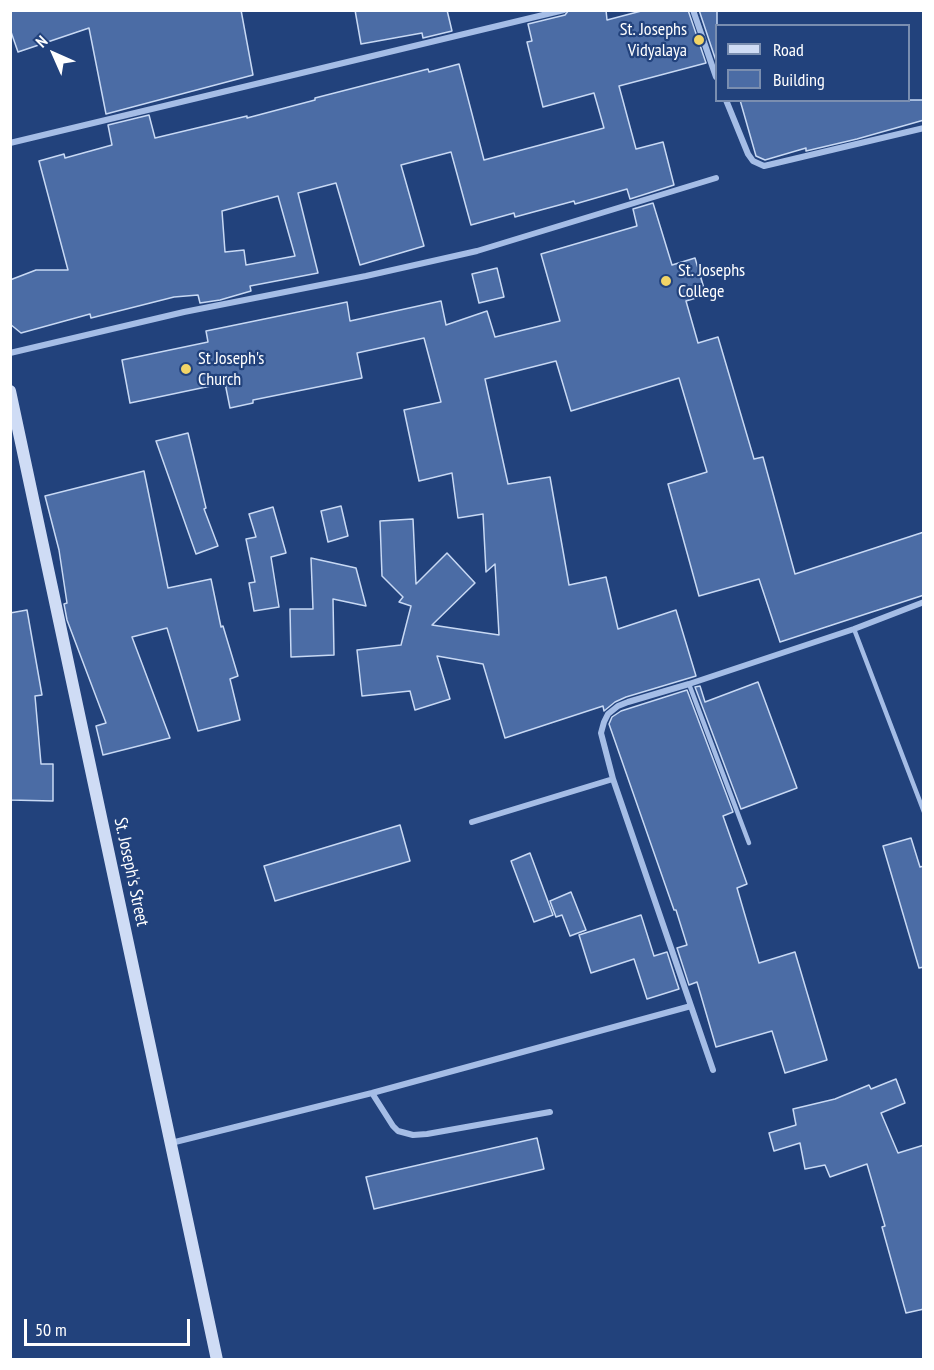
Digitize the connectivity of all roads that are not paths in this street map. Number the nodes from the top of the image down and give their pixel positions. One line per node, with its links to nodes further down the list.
1 (564, 10): 6 (street)
2 (693, 10): 3 (street)
3 (715, 71)
4 (727, 102): 5 (street)
5 (924, 128)
6 (10, 143)
7 (716, 178): 8 (street)
8 (10, 354)
9 (10, 391): 21 (main road, St. Joseph's Street)
10 (924, 602): 11 (street)
11 (854, 629): 12 (street); 14 (lane)
12 (689, 684): 13 (street); 16 (lane)
13 (613, 779): 15 (street); 17 (street)
14 (924, 812)
15 (472, 822)
16 (749, 843)
17 (690, 1006): 18 (street); 19 (street)
18 (713, 1070)
19 (372, 1093): 20 (street); 21 (street)
20 (550, 1112)
21 (170, 1143): 22 (main road, St. Joseph's Street)
22 (217, 1359)

